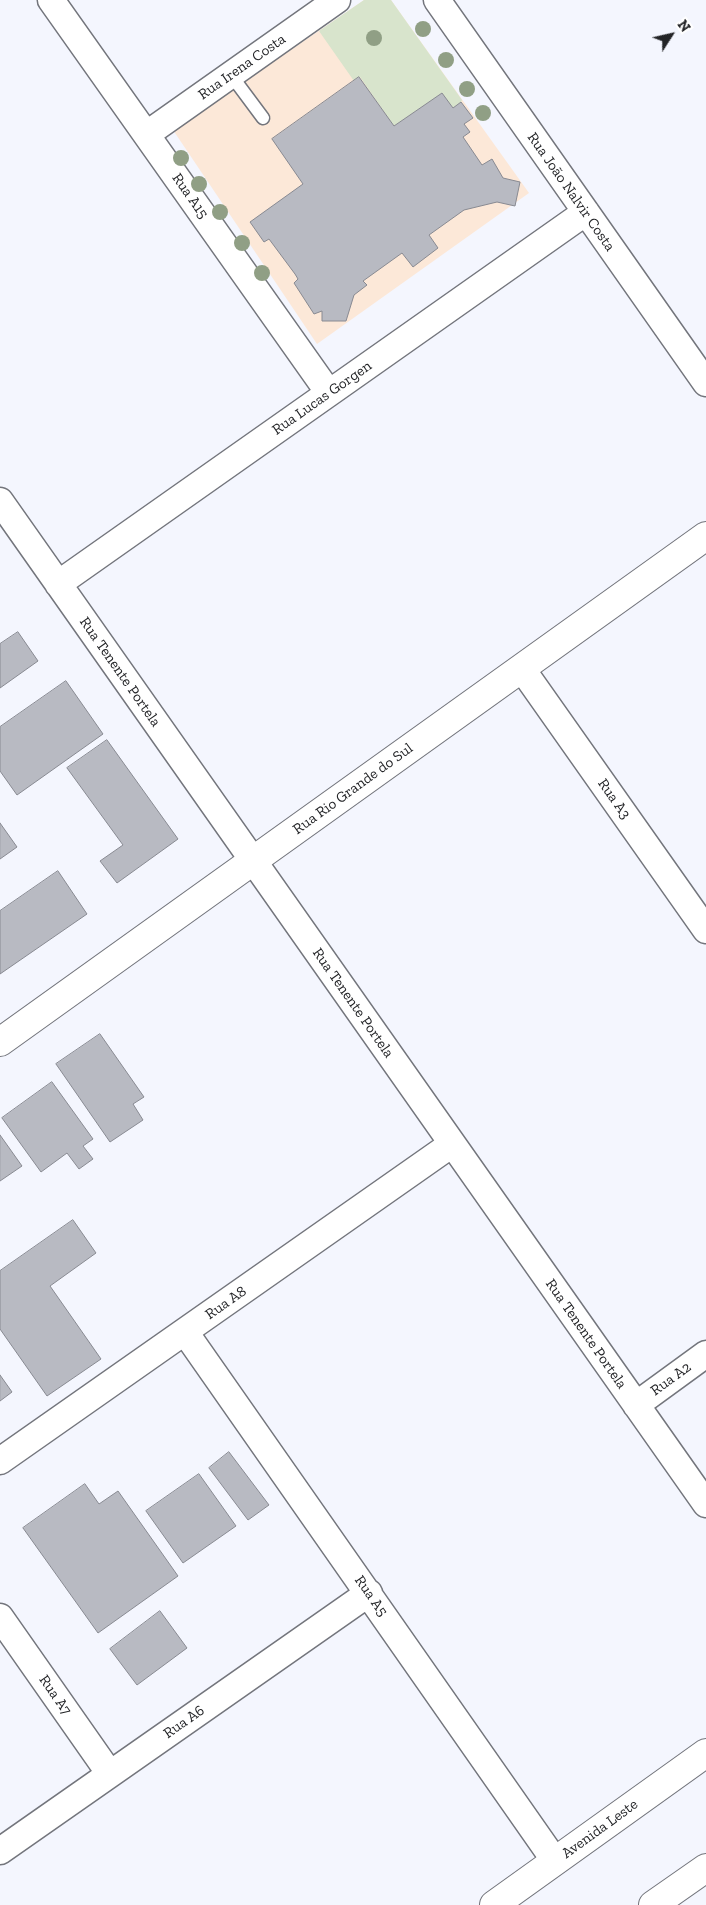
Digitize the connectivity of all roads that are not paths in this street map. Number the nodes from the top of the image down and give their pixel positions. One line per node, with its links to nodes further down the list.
1 (51, 0): 6 (street, Rua A15)
2 (338, 0): 4 (street, Rua Irena Costa)
3 (437, 0): 7 (street, Rua João Nalvir Costa)
4 (231, 75): 5 (lane); 6 (street, Rua Irena Costa)
5 (263, 118)
6 (147, 134): 9 (street, Rua A15)
7 (586, 212): 8 (street, Rua João Nalvir Costa); 9 (street, Rua Lucas Gorgen)
8 (706, 383)
9 (329, 392): 12 (street, Rua Lucas Gorgen)
10 (0, 501): 12 (street, Rua Tenente Portela)
11 (706, 536): 13 (street, Rua Rio Grande do Sul)
12 (58, 584): 14 (street, Rua Tenente Portela)
13 (522, 668): 14 (street, Rua Rio Grande do Sul); 15 (street, Rua A3)
14 (253, 861): 16 (street, Rua Rio Grande do Sul); 17 (street, Rua Tenente Portela)
15 (706, 930)
16 (0, 1042)
17 (452, 1144): 18 (street, Rua A8); 20 (street, Rua Tenente Portela)
18 (185, 1332): 21 (street, Rua A8); 23 (street, Rua A5)
19 (706, 1354): 20 (street, Rua A2)
20 (636, 1405): 22 (street, Rua Tenente Portela)
21 (0, 1461)
22 (706, 1504)
23 (369, 1593): 26 (street, Rua A6); 28 (street, Rua A5)
24 (0, 1617): 26 (street, Rua A7)
25 (706, 1754): 28 (street, Avenida Leste)
26 (110, 1774): 27 (street, Rua A6)
27 (0, 1851)
28 (555, 1861): 30 (street, Avenida Leste)
29 (706, 1868): 31 (street)
30 (494, 1905)
31 (654, 1905)

